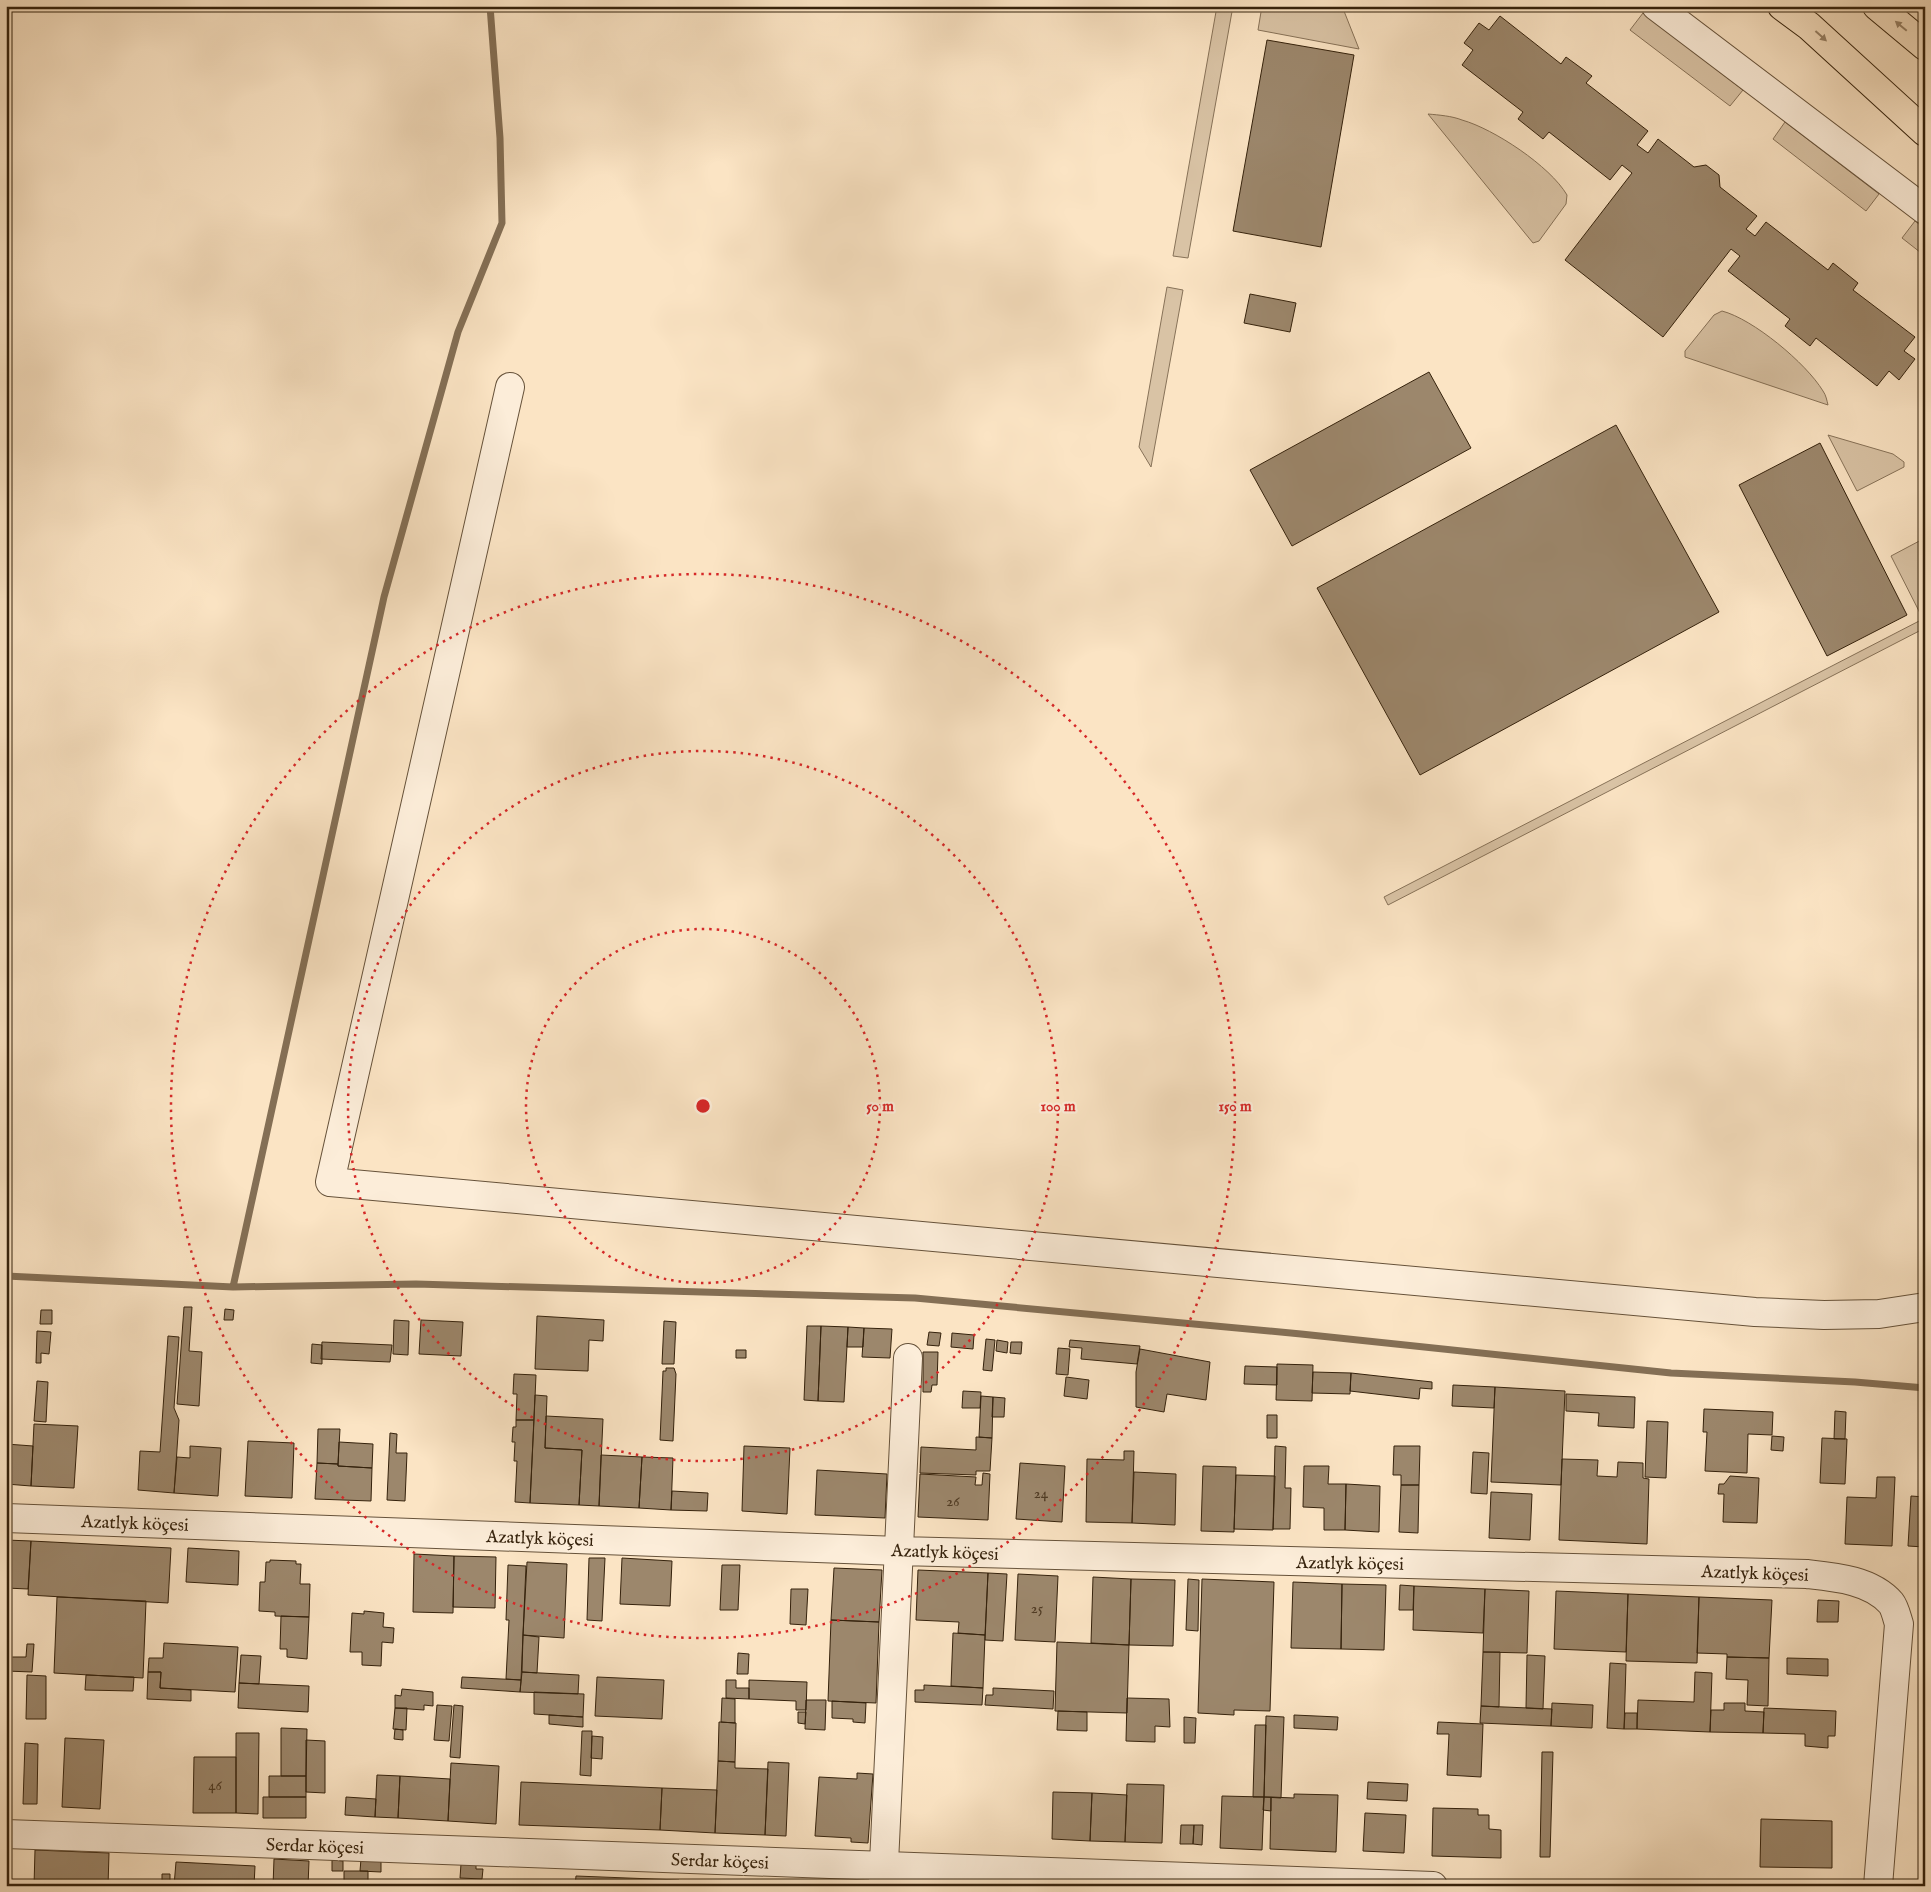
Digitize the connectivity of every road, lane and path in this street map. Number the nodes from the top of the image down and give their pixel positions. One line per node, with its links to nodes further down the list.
1 (1656, 6): 6 (street)
2 (1782, 6): 5 (highway, one-way to 5)
3 (1877, 6): 4 (highway, one-way to 3)
4 (1925, 46)
5 (1925, 132)
6 (1925, 210)
7 (510, 387): 8 (street)
8 (1925, 1307)
9 (908, 1358): 11 (street)
10 (6, 1518): 11 (street, Azatlyk köçesi)
11 (899, 1551): 13 (street); 15 (street, Azatlyk köçesi)
12 (6, 1834): 13 (street, Serdar köçesi)
13 (883, 1876): 14 (street, Serdar köçesi)
14 (1433, 1886)
15 (1878, 1886)

